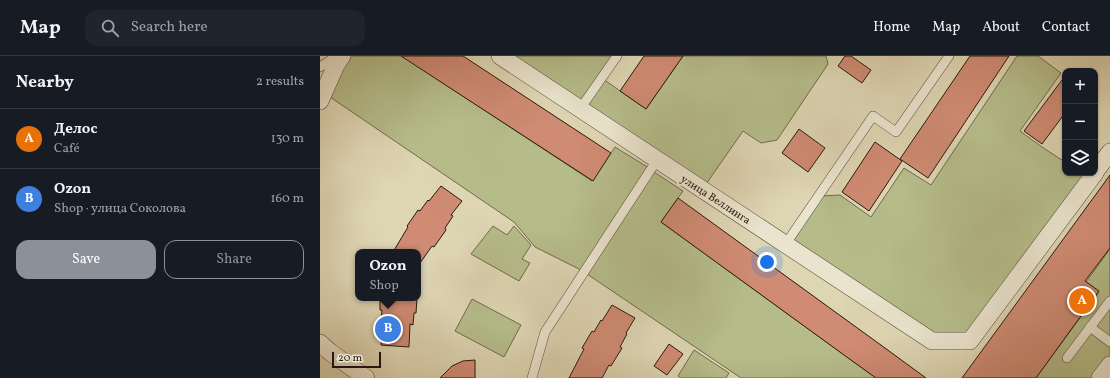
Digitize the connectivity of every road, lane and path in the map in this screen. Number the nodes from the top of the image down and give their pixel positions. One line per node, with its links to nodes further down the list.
1 (337, 56): 6 (lane)
2 (342, 56): 7 (street)
3 (500, 56): 8 (street, улица Веллинга)
4 (617, 56): 8 (lane)
5 (949, 56): 13 (lane)
6 (320, 67)
7 (320, 101)
8 (580, 109): 10 (street, улица Веллинга)
9 (1110, 152): 11 (street)
10 (657, 160): 13 (street, улица Веллинга); 21 (lane)
11 (1098, 169)
12 (1093, 176): 13 (street, улица Веллинга)
13 (785, 245)
14 (1110, 301): 15 (lane)
15 (1090, 327): 17 (lane); 18 (lane)
16 (320, 342): 20 (street)
17 (1110, 342)
18 (1067, 358)
19 (1110, 365): 22 (street)
20 (366, 378)
21 (532, 378)
22 (1100, 378)

